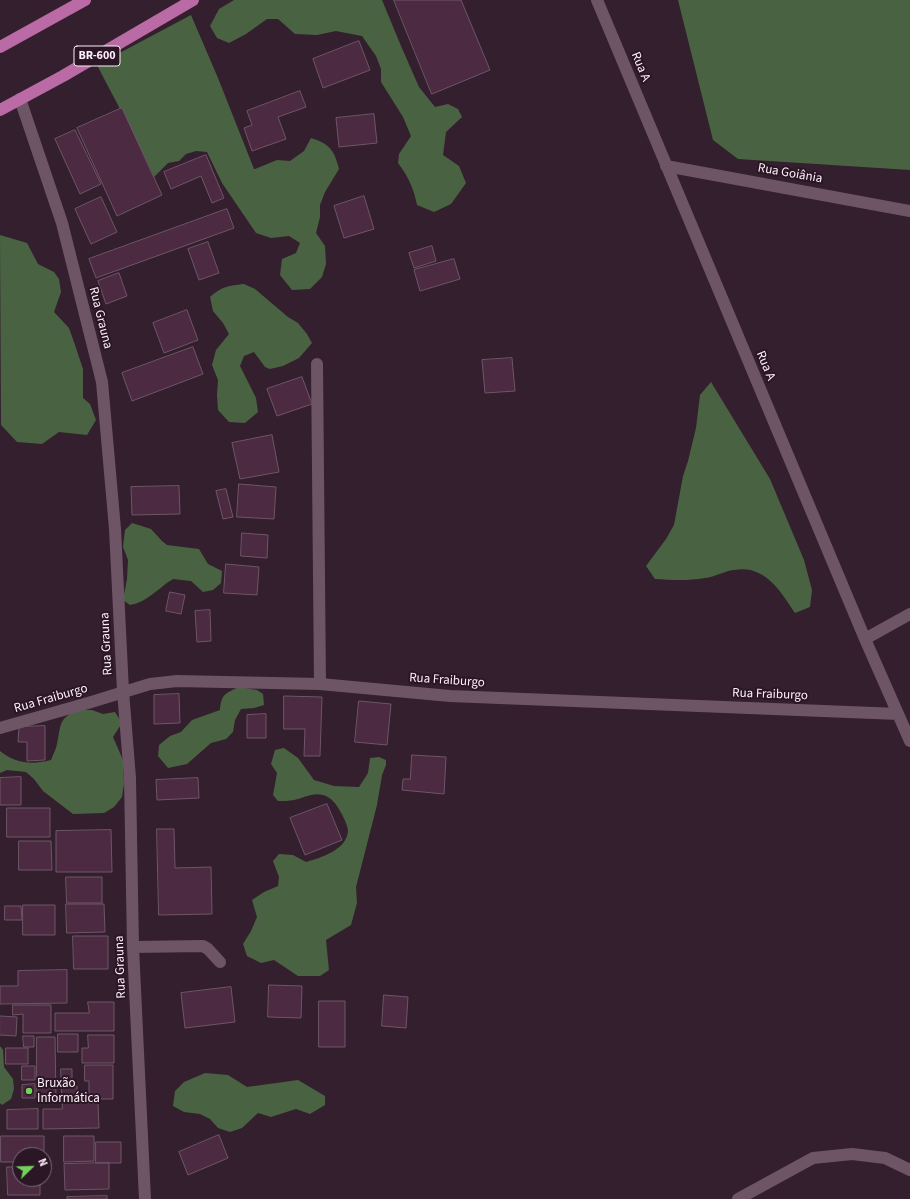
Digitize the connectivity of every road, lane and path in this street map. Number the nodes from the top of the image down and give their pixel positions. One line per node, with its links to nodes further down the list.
1 (85, 0): 4 (main road)
2 (193, 0): 5 (main road, BR-600)
3 (597, 0): 7 (street, Rua A)
4 (0, 47)
5 (20, 99): 6 (main road, BR-600); 13 (street, Rua Grauna)
6 (0, 110)
7 (666, 166): 8 (street, Rua Goiânia); 11 (street, Rua A)
8 (910, 210)
9 (317, 364): 12 (street)
10 (910, 614): 11 (street)
11 (865, 639): 14 (street, Rua A)
12 (320, 684): 13 (street, Rua Fraiburgo); 14 (street, Rua Fraiburgo)
13 (123, 692): 15 (street, Rua Fraiburgo); 17 (street, Rua Grauna)
14 (898, 714): 16 (street, Rua A)
15 (0, 728)
16 (910, 741)
17 (133, 947): 18 (street); 20 (street, Rua Grauna)
18 (220, 962)
19 (910, 1170): 21 (street)
20 (145, 1199)
21 (738, 1199)

